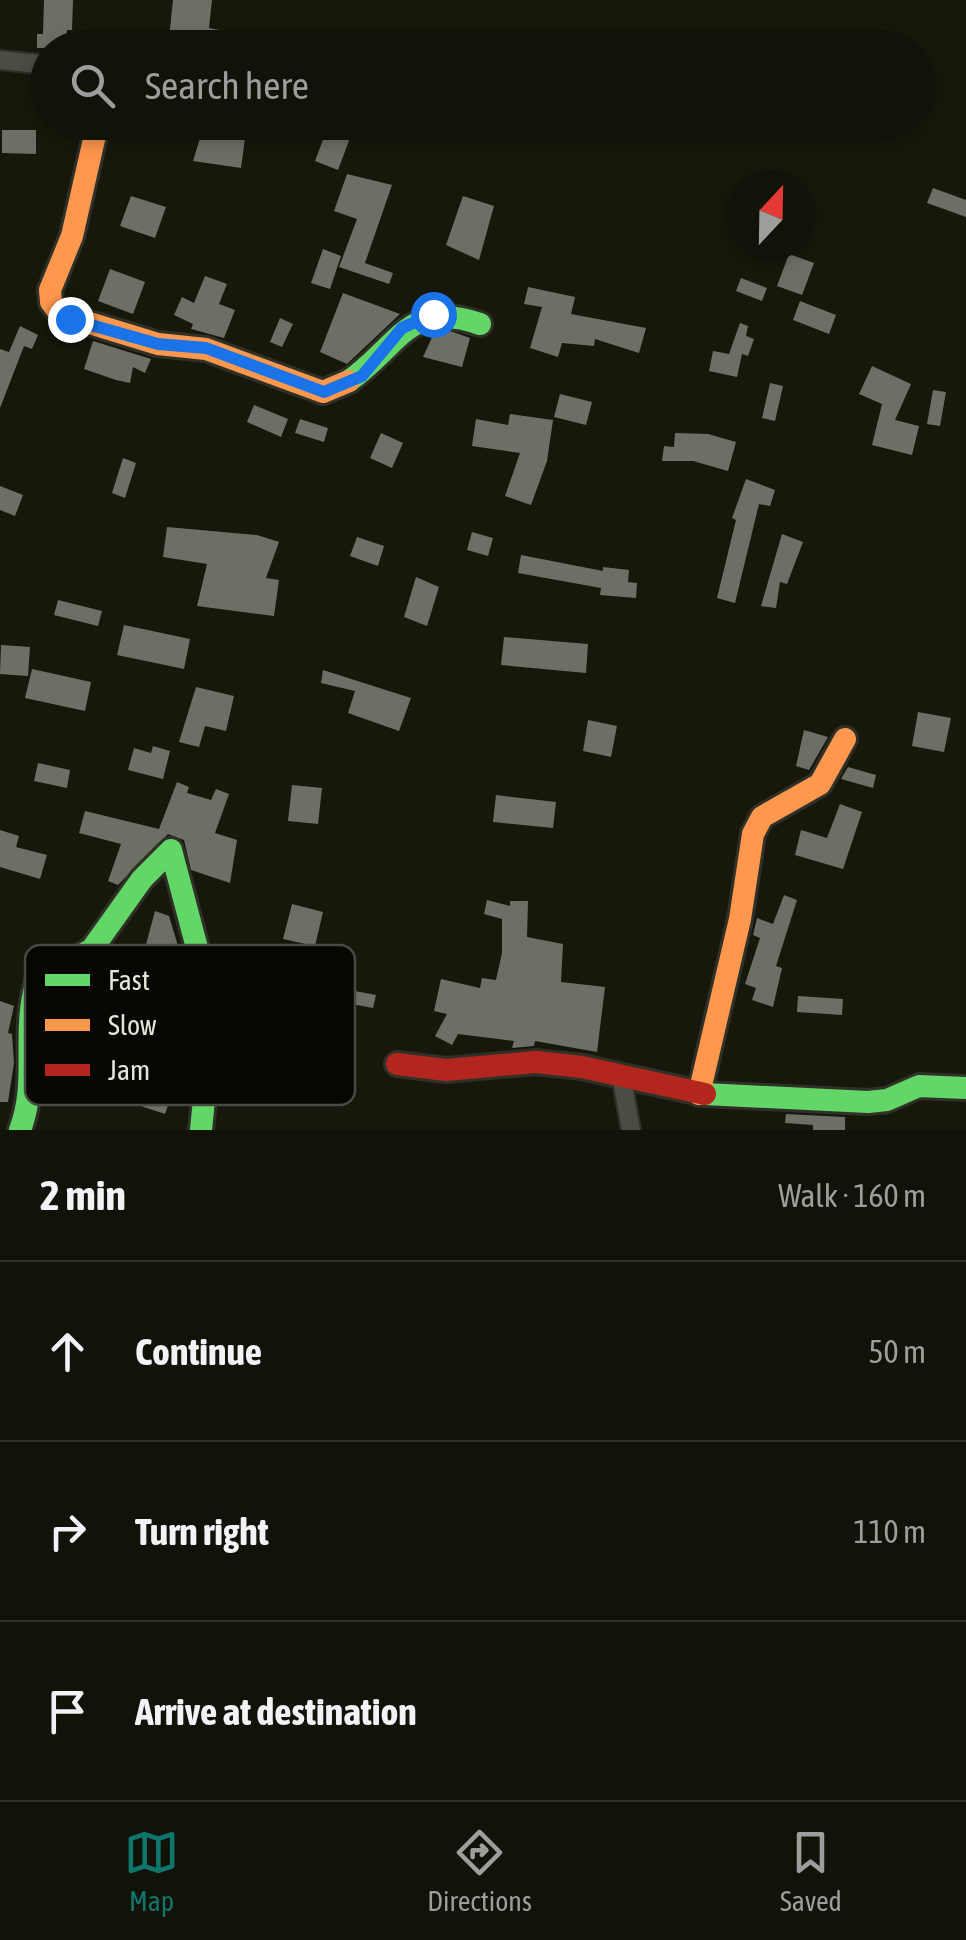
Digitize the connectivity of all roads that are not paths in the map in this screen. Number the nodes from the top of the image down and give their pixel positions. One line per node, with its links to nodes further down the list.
1 (0, 60): 2 (street)
2 (30, 64)
3 (94, 140): 4 (street)
4 (480, 324)
5 (845, 739): 11 (street)
6 (95, 945): 7 (street)
7 (196, 945)
8 (397, 1064): 9 (street)
9 (621, 1075): 11 (street); 16 (street)
10 (966, 1088): 11 (street)
11 (699, 1094)
12 (27, 1105): 14 (street)
13 (203, 1105): 15 (street)
14 (20, 1130)
15 (201, 1130)
16 (630, 1130)

